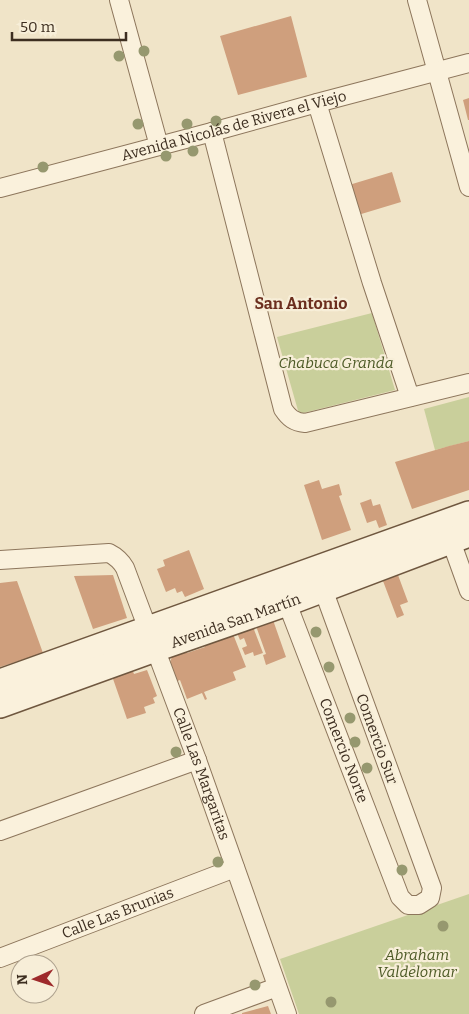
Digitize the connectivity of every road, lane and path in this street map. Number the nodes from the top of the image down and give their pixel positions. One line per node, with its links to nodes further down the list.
1 (119, 0): 7 (street)
2 (417, 0): 4 (street)
3 (469, 63): 4 (street, Avenida Nicolás de Rivera el Viejo)
4 (436, 71): 5 (street, Avenida Nicolás de Rivera el Viejo); 9 (street)
5 (316, 103): 6 (street, Avenida Nicolás de Rivera el Viejo); 11 (street)
6 (212, 132): 7 (street, Avenida Nicolás de Rivera el Viejo); 11 (street)
7 (159, 146): 8 (street, Avenida Nicolás de Rivera el Viejo)
8 (0, 188)
9 (469, 188)
10 (469, 383): 11 (street)
11 (410, 397)
12 (469, 514): 18 (main road, Avenida San Martín)
13 (460, 538): 15 (main road, Avenida San Martín); 16 (street)
14 (0, 560): 18 (street, Calle Las Margaritas)
15 (323, 589): 17 (main road, Avenida San Martín); 24 (street, Comercio Sur)
16 (469, 592)
17 (287, 603): 18 (main road, Avenida San Martín); 24 (street, Comercio Norte)
18 (152, 639): 19 (main road, Avenida San Martín); 20 (main road, Avenida San Martín); 21 (street, Calle Las Margaritas)
19 (0, 682)
20 (0, 705)
21 (197, 760): 22 (street); 23 (street, Calle Las Margaritas)
22 (0, 832)
23 (235, 868): 25 (street, Calle Las Brunias); 26 (street, Calle Las Margaritas)
24 (400, 897)
25 (0, 958)
26 (277, 987): 27 (street); 28 (street, Calle Las Margaritas)
27 (204, 1014)
28 (287, 1014)

